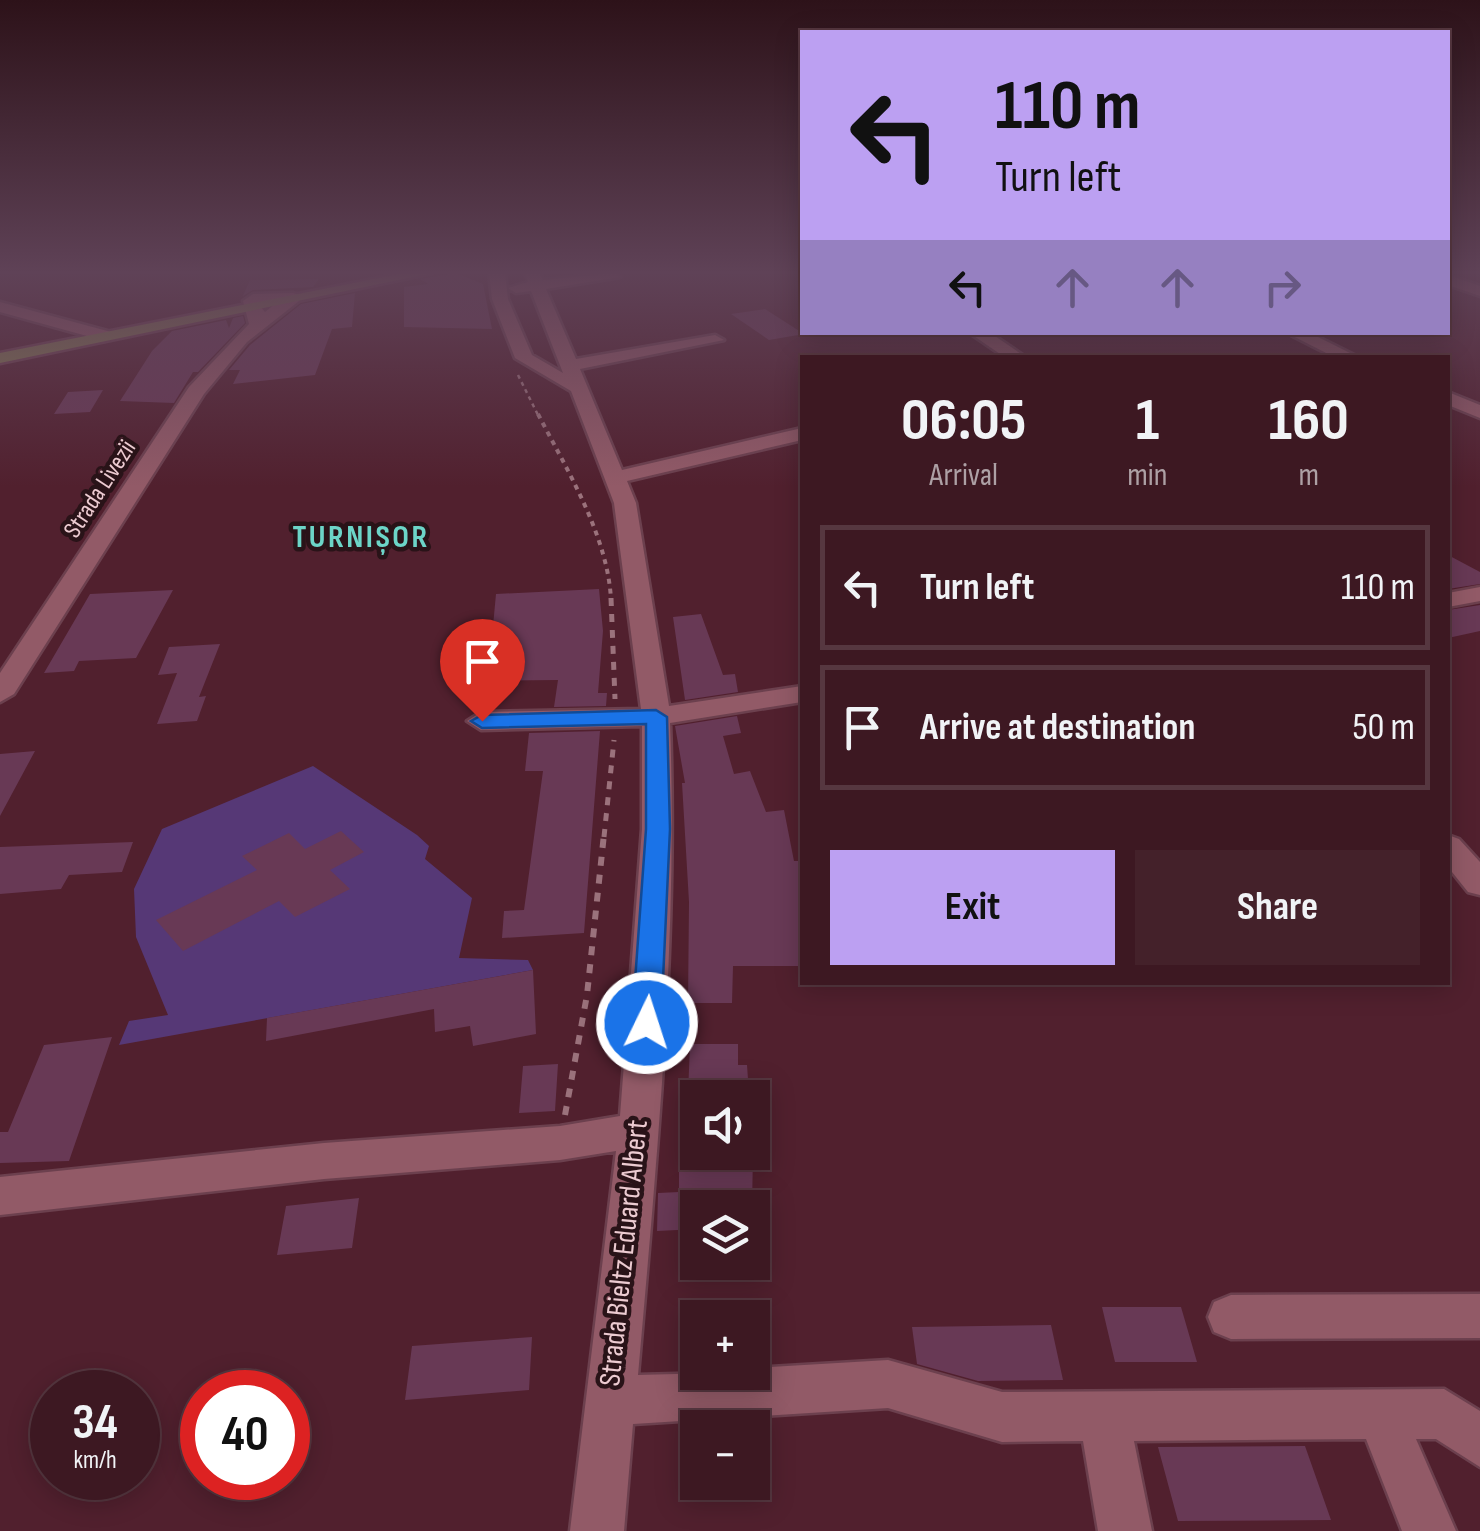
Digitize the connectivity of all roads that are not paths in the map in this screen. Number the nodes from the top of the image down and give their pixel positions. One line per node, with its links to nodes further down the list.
1 (65, 344): 8 (main road)
2 (232, 344): 17 (street, Strada Livezii)
3 (519, 344): 9 (street)
4 (559, 344): 9 (street, Strada Bieltz Eduard Albert)
5 (697, 344): 9 (street)
6 (1321, 344): 7 (street)
7 (1345, 355)
8 (0, 358)
9 (571, 376): 14 (street, Strada Bieltz Eduard Albert)
10 (1450, 399): 11 (street)
11 (1480, 412)
12 (800, 435): 14 (street)
13 (756, 454): 14 (street)
14 (618, 487): 19 (street, Strada Bieltz Eduard Albert)
15 (1480, 594): 16 (street)
16 (1450, 600)
17 (0, 694)
18 (800, 694): 19 (street)
19 (656, 717): 20 (street); 23 (street, Strada Bieltz Eduard Albert)
20 (482, 721)
21 (1450, 848): 22 (street)
22 (1480, 884)
23 (639, 1130): 24 (street); 27 (street, Strada Bieltz Eduard Albert)
24 (0, 1196)
25 (1480, 1316): 26 (street)
26 (1232, 1317)
27 (608, 1402): 28 (street); 31 (street, Strada Bieltz Eduard Albert)
28 (1104, 1417): 29 (street); 32 (street)
29 (1382, 1418): 30 (street); 33 (street)
30 (1480, 1442)
31 (598, 1531)
32 (1125, 1531)
33 (1429, 1531)

